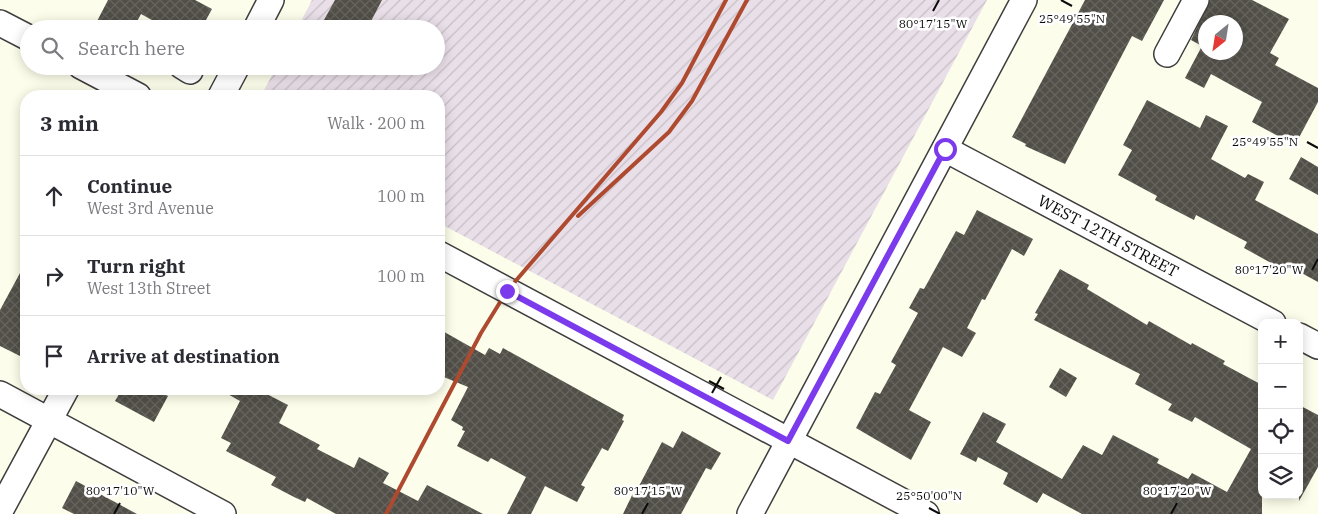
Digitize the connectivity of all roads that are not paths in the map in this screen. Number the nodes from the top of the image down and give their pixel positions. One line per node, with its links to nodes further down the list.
1 (271, 0): 4 (street)
2 (1024, 0): 12 (street)
3 (1196, 0): 7 (street)
4 (261, 20)
5 (0, 23): 6 (street)
6 (20, 33)
7 (1167, 54)
8 (119, 75): 10 (street)
9 (232, 75): 11 (street)
10 (133, 90)
11 (224, 90)
12 (945, 149): 14 (street, WEST 12TH STREET); 20 (street)
13 (445, 257): 20 (street)
14 (1265, 319)
15 (1303, 338): 16 (street)
16 (1318, 346)
17 (0, 394): 19 (street)
18 (63, 395): 19 (street)
19 (49, 420): 21 (street); 22 (street)
20 (788, 441): 23 (street); 24 (street)
21 (0, 511)
22 (223, 514)
23 (750, 514)
24 (926, 514)

